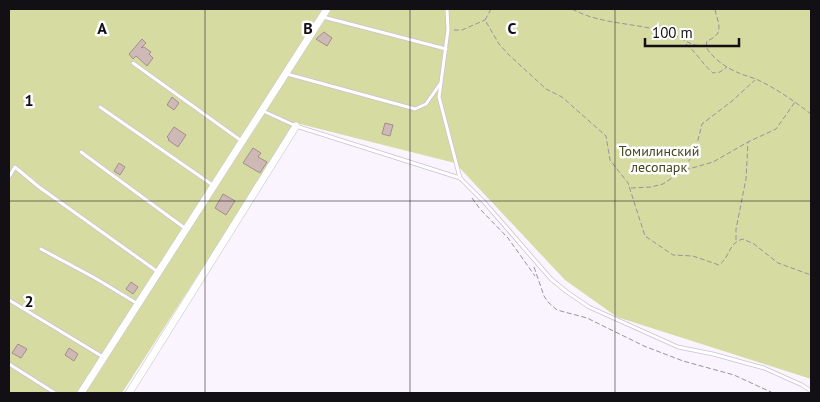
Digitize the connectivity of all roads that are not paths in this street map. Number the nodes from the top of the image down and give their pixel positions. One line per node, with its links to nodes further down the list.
1 (327, 9): 3 (street)
2 (447, 9): 4 (lane)
3 (322, 17): 4 (lane); 6 (street)
4 (446, 49): 7 (lane)
5 (133, 63): 11 (lane)
6 (286, 74): 7 (lane); 9 (street)
7 (440, 84): 14 (lane)
8 (100, 107): 15 (lane)
9 (263, 111): 10 (lane); 11 (street)
10 (296, 126): 14 (lane); 26 (street)
11 (243, 142): 15 (street)
12 (81, 152): 16 (lane)
13 (9, 176): 18 (lane)
14 (460, 178): 23 (lane)
15 (215, 186): 16 (street)
16 (186, 230): 18 (street)
17 (41, 249): 20 (lane)
18 (159, 272): 20 (street)
19 (9, 300): 21 (lane)
20 (138, 304): 21 (street)
21 (104, 358): 25 (street)
22 (9, 364): 24 (lane)
23 (811, 391)
24 (55, 393)
25 (81, 393)
26 (129, 393)

